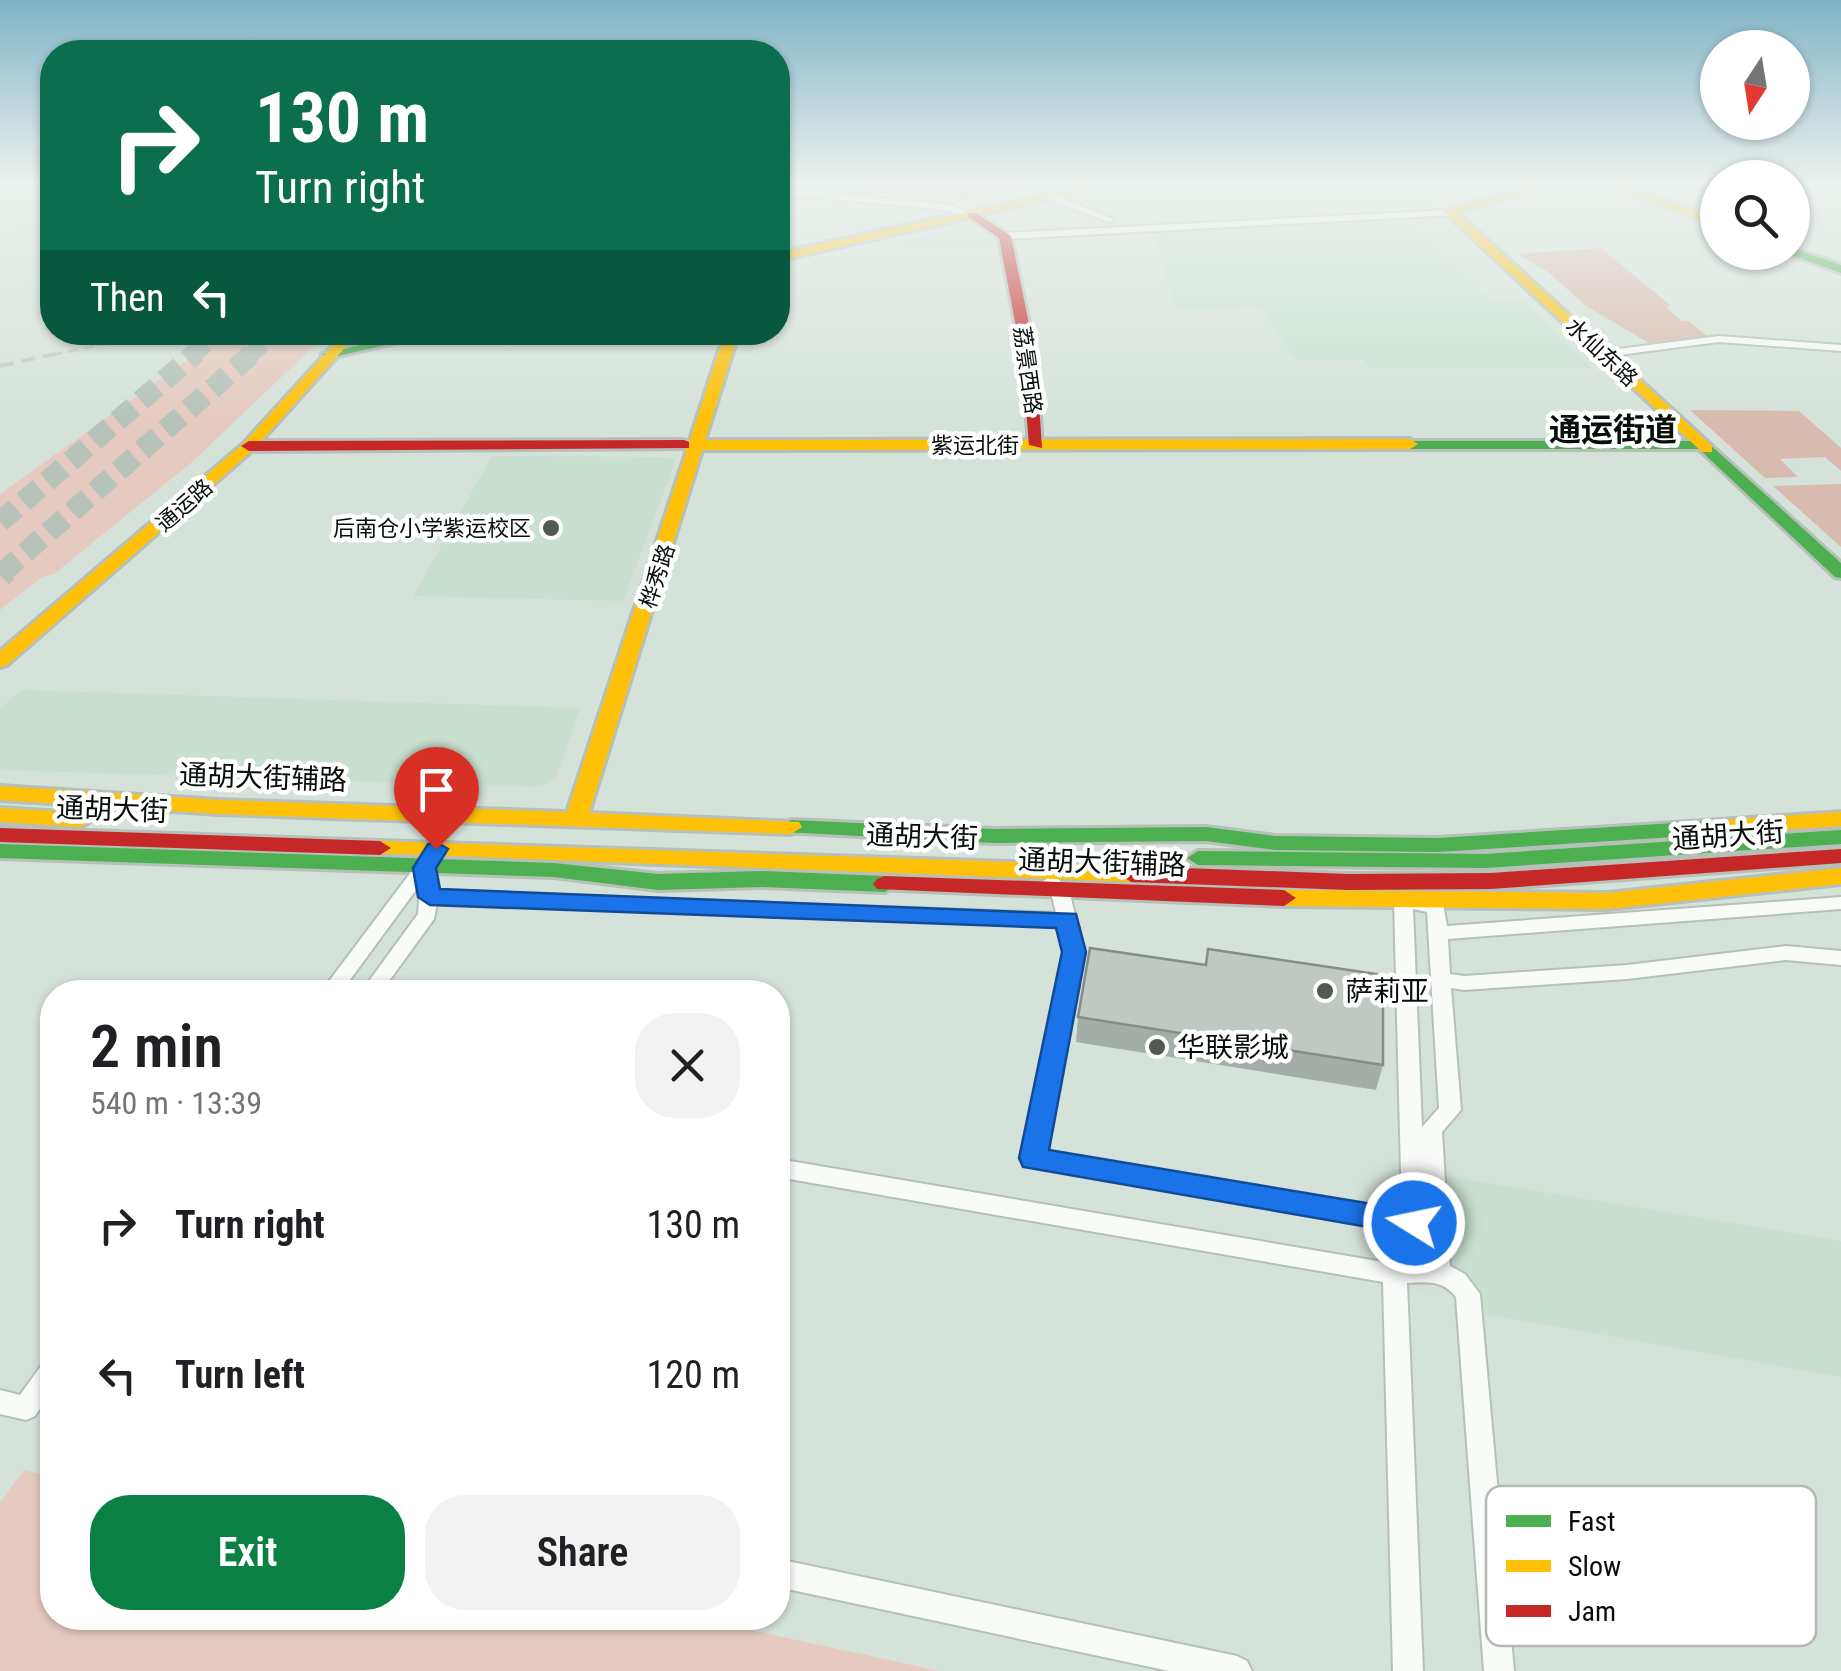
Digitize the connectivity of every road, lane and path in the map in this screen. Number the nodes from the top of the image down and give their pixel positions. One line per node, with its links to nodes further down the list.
1 (1010, 262): 8 (street, 荔景西路)
2 (1504, 262): 6 (street, 水仙东路)
3 (335, 345): 9 (street, 通运路); 12 (street, 通运路)
4 (728, 345): 10 (street, 桦秀路)
5 (1841, 348): 6 (street)
6 (1603, 354): 7 (street, 水仙东路)
7 (1701, 444): 8 (street, 紫运北街); 11 (street, 水仙东路)
8 (1038, 445): 10 (street, 紫运北街)
9 (250, 446): 10 (street, 紫运北街); 13 (street, 通运路)
10 (699, 446): 16 (street, 桦秀路)
11 (1841, 573)
12 (0, 637)
13 (0, 661)
14 (0, 793): 16 (street, 通胡大街辅路)
15 (0, 815): 19 (street, 通胡大街)
16 (577, 817): 17 (street, 通胡大街辅路)
17 (1841, 820)
18 (0, 834): 22 (street, 通胡大街)
19 (1841, 837)
20 (0, 851): 22 (street, 通胡大街辅路)
21 (1841, 856): 27 (street, 通胡大街)
22 (430, 858): 23 (street, 通胡大街); 26 (street, 通胡大街辅路); 28 (street); 34 (street)
23 (1039, 870): 25 (street, 通胡大街); 26 (street)
24 (1841, 876): 27 (street, 通胡大街辅路)
25 (1348, 882): 27 (street, 通胡大街); 29 (street)
26 (1060, 890): 29 (street, 通胡大街辅路); 31 (street)
27 (1445, 896): 29 (street, 通胡大街辅路); 32 (street)
28 (430, 897): 31 (street); 35 (street)
29 (1403, 901): 31 (street)
30 (1841, 904): 32 (street)
31 (1067, 920)
32 (1438, 933): 36 (street)
33 (1841, 958): 36 (street)
34 (340, 980)
35 (380, 980)
36 (1441, 980): 38 (street)
37 (790, 1170): 39 (street)
38 (1438, 1271): 39 (street); 42 (street)
39 (1395, 1274): 46 (street)
40 (40, 1388): 41 (street)
41 (0, 1402)
42 (1486, 1506)
43 (790, 1576): 45 (street)
44 (1498, 1646): 47 (street)
45 (1237, 1671)
46 (1408, 1671)
47 (1500, 1671)

